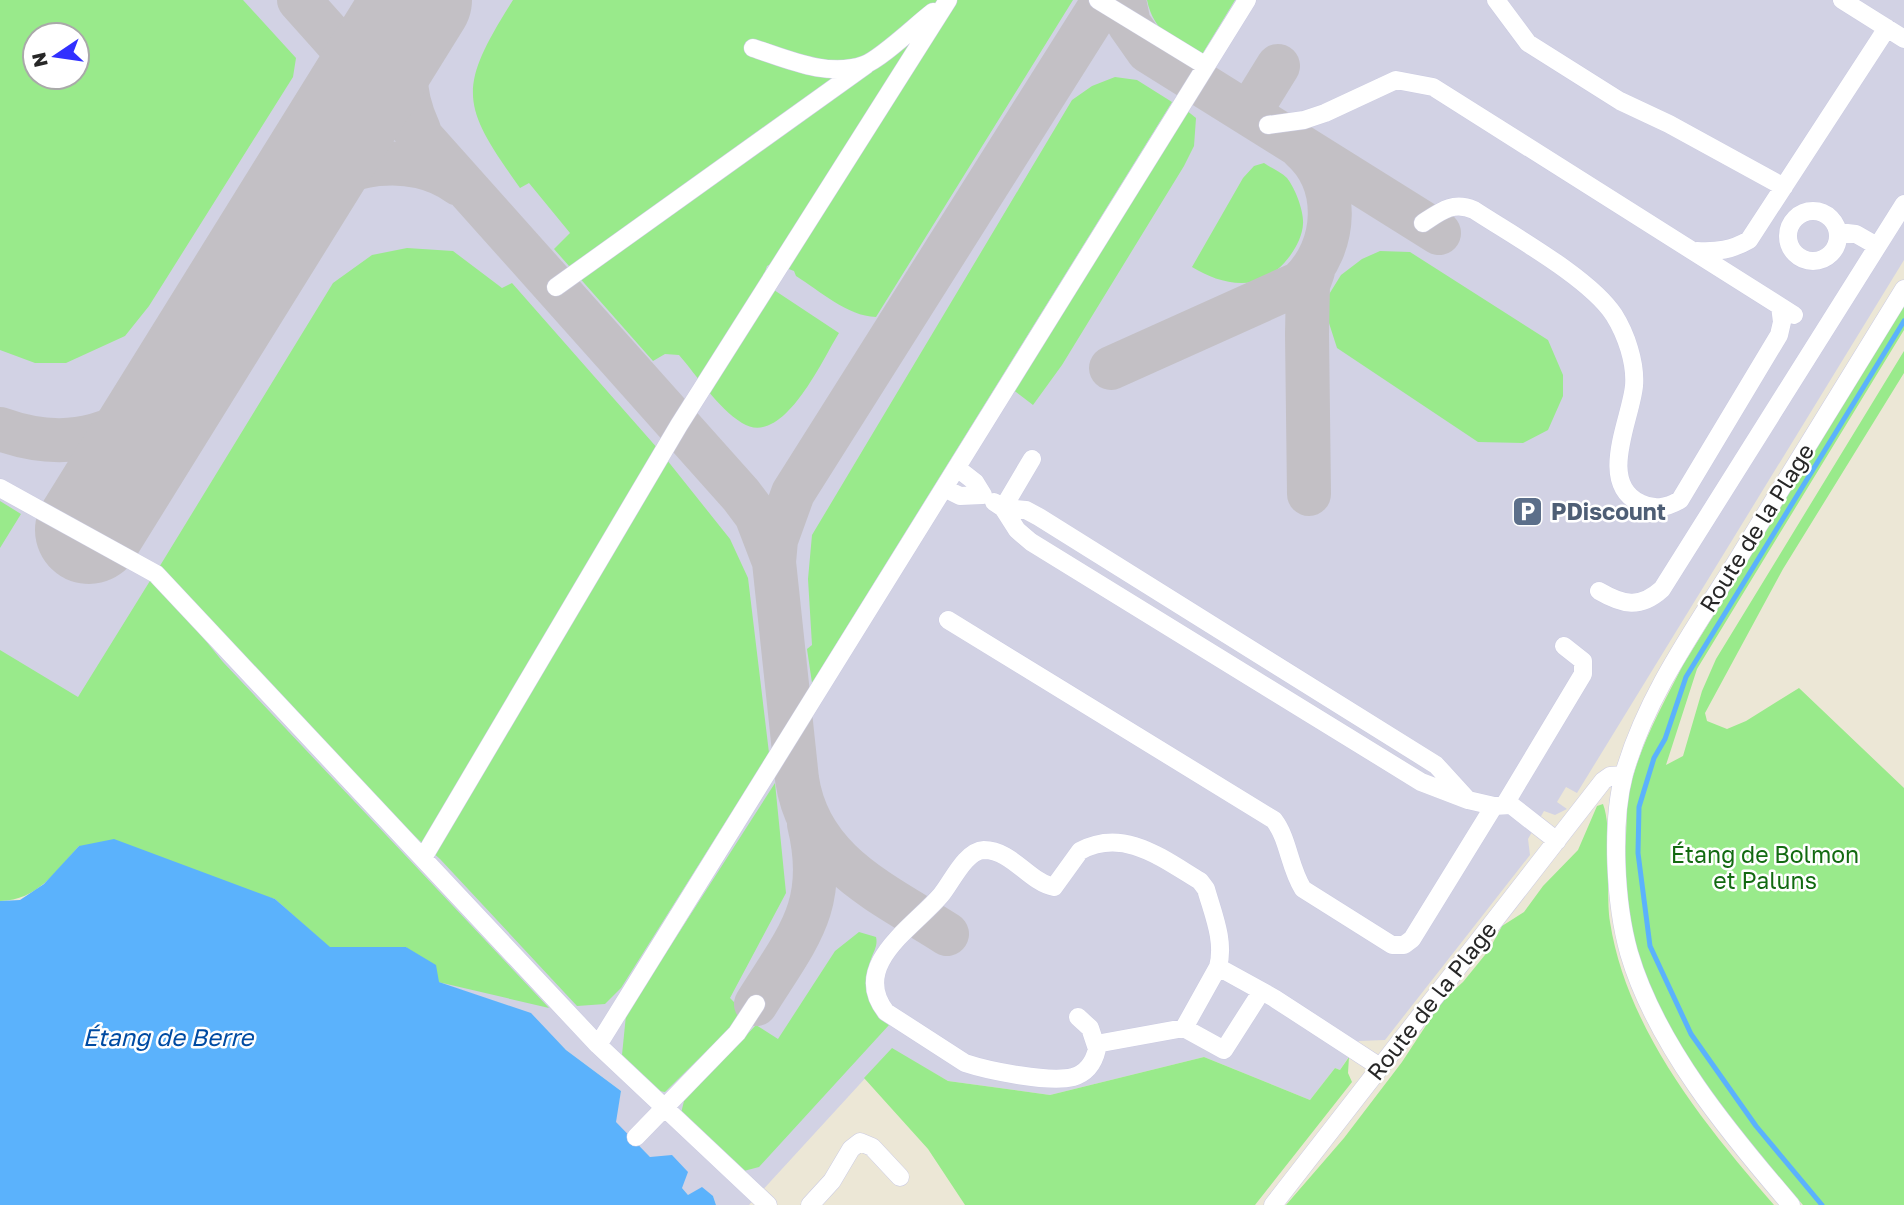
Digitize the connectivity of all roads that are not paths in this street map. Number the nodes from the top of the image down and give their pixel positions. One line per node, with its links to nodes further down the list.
1 (1098, 0): 10 (street)
2 (1247, 0): 10 (street)
3 (1496, 0): 12 (street)
4 (1842, 0): 6 (street)
5 (946, 1): 9 (street); 33 (street)
6 (1887, 28): 7 (street); 12 (street)
7 (1904, 39)
8 (753, 48): 9 (street)
9 (866, 65): 18 (street)
10 (1206, 65): 21 (street)
11 (1268, 125): 17 (street)
12 (1784, 187): 17 (street)
13 (1904, 204): 16 (street)
14 (1423, 223): 17 (street)
15 (1838, 232): 16 (street)
16 (1877, 246): 26 (street)
17 (1697, 251)
18 (556, 287)
19 (1904, 289): 29 (street, Route de la Plage)
20 (1032, 459): 25 (street)
21 (957, 468): 23 (street); 24 (street)
22 (0, 488): 33 (street)
23 (944, 488): 24 (street); 40 (street)
24 (983, 495): 25 (street)
25 (1003, 508): 30 (street); 30 (street)
26 (1599, 591)
27 (948, 620): 31 (street)
28 (1564, 646): 31 (street)
29 (1624, 775): 32 (street, Route de la Plage); 48 (street, Route de la Plage)
30 (1468, 800): 31 (street)
31 (1499, 805): 32 (street)
32 (1557, 841): 41 (street, Route de la Plage)
33 (423, 858): 40 (street)
34 (1218, 967): 35 (street); 38 (street); 39 (street)
35 (1261, 992): 38 (street); 41 (street)
36 (756, 1004): 42 (street)
37 (1078, 1017): 39 (street)
38 (1184, 1028): 39 (street)
39 (1096, 1044)
40 (597, 1045): 42 (street)
41 (1381, 1067): 47 (street, Route de la Plage)
42 (663, 1109): 43 (street); 45 (street)
43 (636, 1138)
44 (900, 1177): 46 (street)
45 (768, 1205)
46 (810, 1205)
47 (1273, 1205)
48 (1791, 1205)

